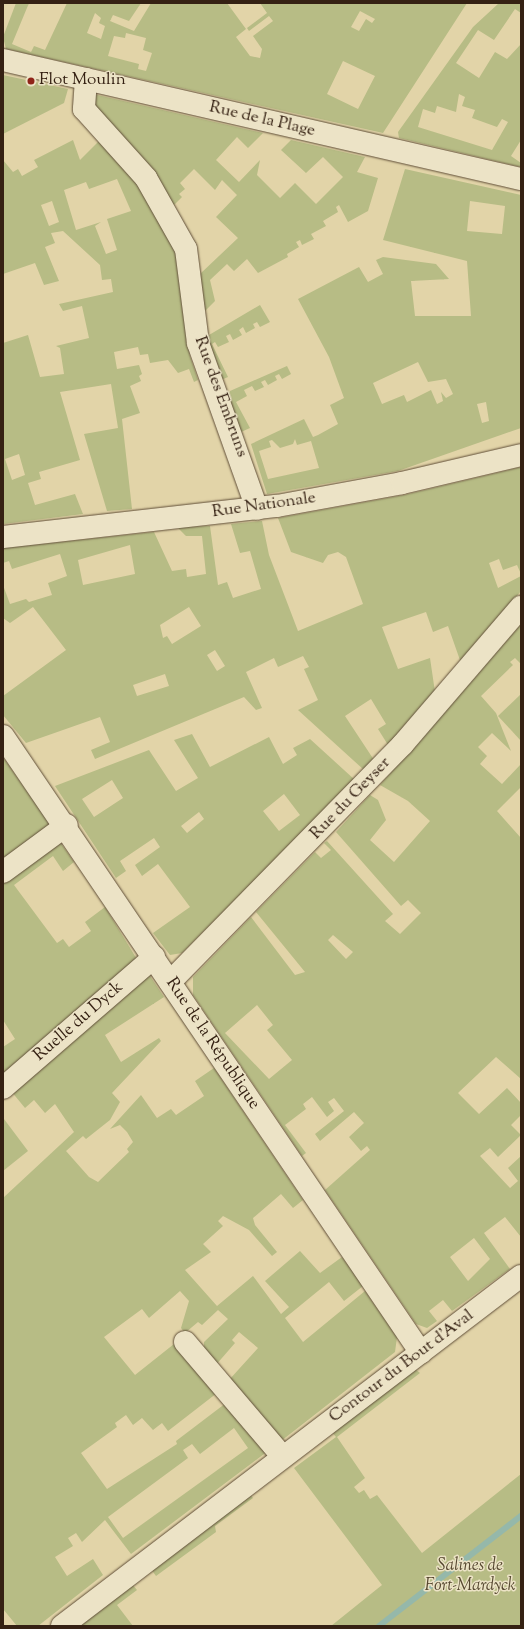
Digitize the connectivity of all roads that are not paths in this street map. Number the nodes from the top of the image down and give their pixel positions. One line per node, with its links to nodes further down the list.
1 (3, 60): 2 (street, Rue de la Plage)
2 (86, 79): 3 (street, Rue de la Plage); 5 (street, Rue des Embruns)
3 (521, 179)
4 (521, 455): 5 (street, Rue Nationale)
5 (257, 509): 6 (street, Rue Nationale)
6 (3, 537)
7 (521, 607): 12 (street, Rue du Geyser)
8 (3, 736): 9 (street, Rue de la République)
9 (66, 825): 10 (street); 11 (street, Rue de la République)
10 (3, 872)
11 (154, 957): 12 (street, Rue de la République); 13 (street, Ruelle du Dyck)
12 (170, 982): 16 (street, Rue de la République)
13 (3, 1088)
14 (521, 1276): 16 (street, Contour du Bout d'Aval)
15 (185, 1342): 17 (street)
16 (421, 1353): 17 (street, Contour du Bout d'Aval)
17 (283, 1457): 18 (street, Contour du Bout d'Aval)
18 (62, 1626)

